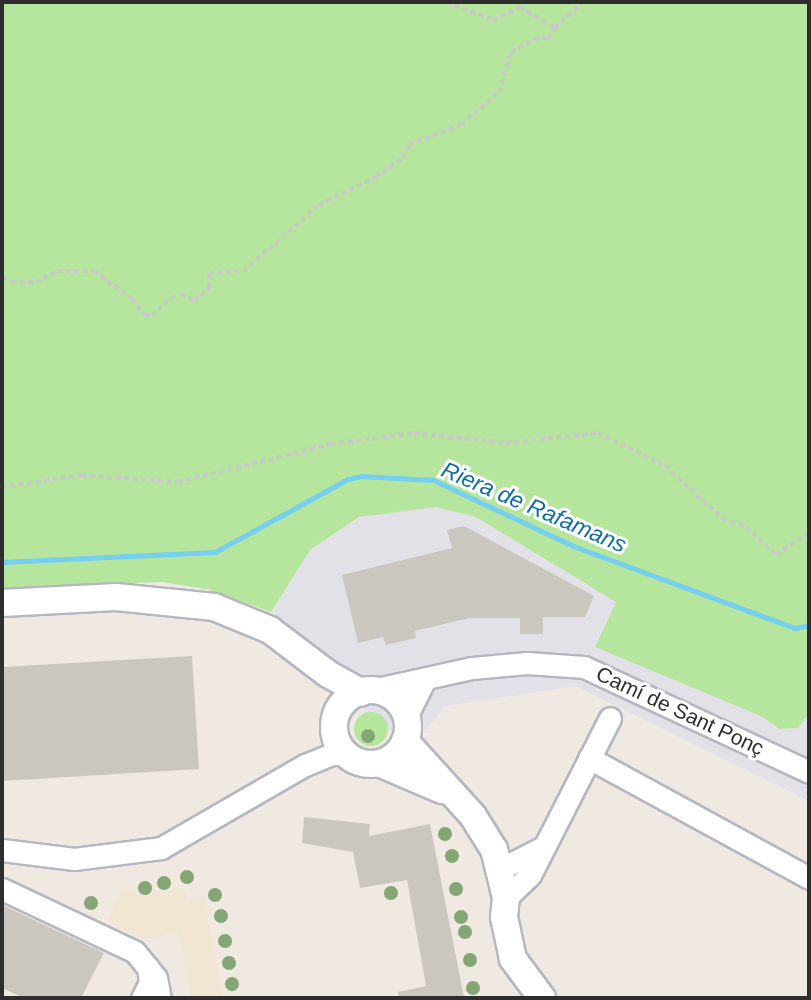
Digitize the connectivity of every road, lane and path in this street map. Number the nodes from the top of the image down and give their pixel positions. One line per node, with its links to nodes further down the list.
1 (270, 2): 2 (path)
2 (288, 2)
3 (332, 2): 4 (path)
4 (347, 2)
5 (447, 2): 9 (path)
6 (583, 2): 9 (path)
7 (598, 2): 8 (path)
8 (654, 2)
9 (555, 28): 10 (path)
10 (2, 277)
11 (2, 487): 12 (path)
12 (809, 532)
13 (2, 603): 14 (street)
14 (328, 674): 16 (street); 17 (street)
15 (424, 681): 16 (street, Camí de Sant Ponç); 19 (street); 23 (street, Camí de Sant Ponç)
16 (367, 691): 17 (street); 19 (street)
17 (337, 713): 20 (street)
18 (610, 718): 21 (street)
19 (406, 729): 22 (street); 24 (street)
20 (346, 754): 22 (street); 26 (street)
21 (589, 758): 25 (street); 28 (street)
22 (379, 763): 24 (street)
23 (809, 772)
24 (447, 792): 27 (street)
25 (545, 846): 27 (street); 31 (street)
26 (7, 856)
27 (499, 862): 31 (street)
28 (809, 878)
29 (2, 882): 32 (street)
30 (2, 889): 32 (street)
31 (506, 898): 36 (street)
32 (23, 899): 33 (street)
33 (148, 967): 34 (street); 35 (street)
34 (142, 998)
35 (160, 998)
36 (542, 998)

